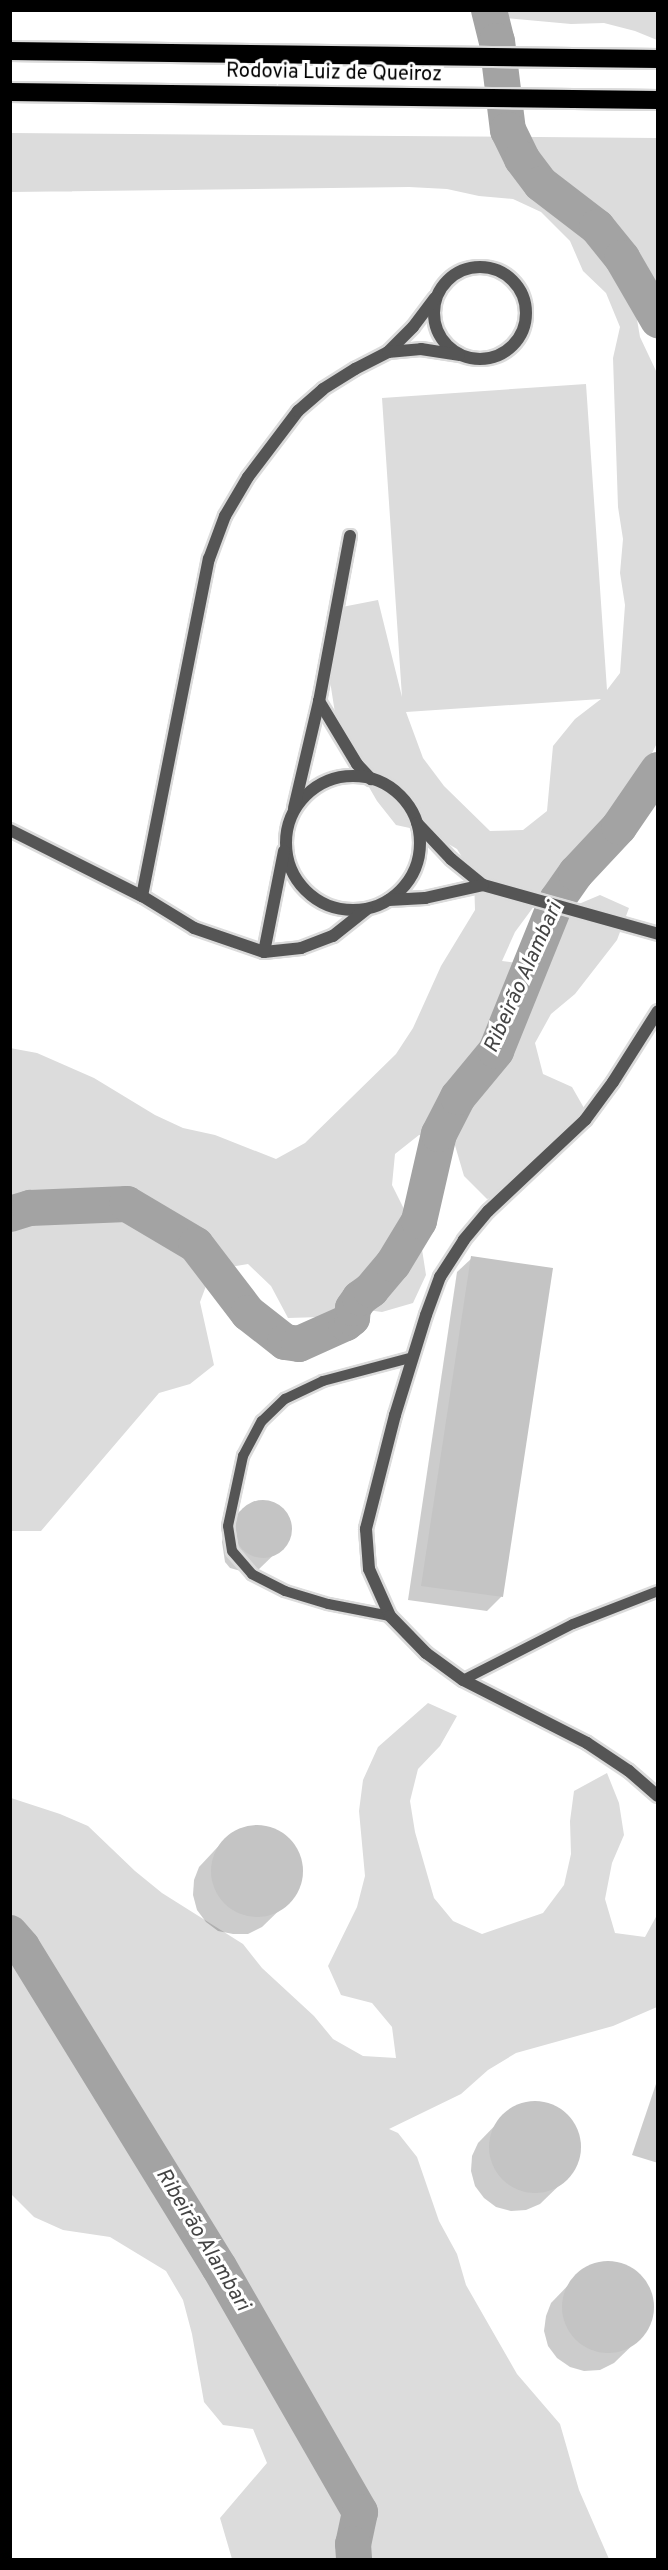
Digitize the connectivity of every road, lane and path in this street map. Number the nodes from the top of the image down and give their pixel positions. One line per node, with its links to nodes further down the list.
1 (10, 51): 2 (highway, Rodovia Luiz de Queiroz)
2 (657, 58)
3 (10, 92): 4 (highway, Rodovia Luiz de Queiroz)
4 (657, 100)
5 (439, 292): 6 (street); 7 (street); 7 (street)
6 (388, 352): 7 (street); 16 (street)
7 (459, 355)
8 (350, 536): 9 (street)
9 (319, 701): 10 (street); 11 (street)
10 (371, 779): 11 (street); 12 (street)
11 (292, 815): 14 (street)
12 (417, 824): 15 (street); 17 (street)
13 (10, 830): 16 (street)
14 (286, 841): 18 (street); 20 (street)
15 (483, 885): 17 (street); 19 (street)
16 (142, 896): 20 (street)
17 (389, 900): 18 (street)
18 (367, 909): 20 (street)
19 (657, 934)
20 (264, 952)
21 (657, 1011): 22 (street)
22 (413, 1357): 24 (street); 24 (lane)
23 (657, 1591): 25 (lane)
24 (390, 1616): 25 (street)
25 (463, 1680): 26 (street)
26 (657, 1796)

